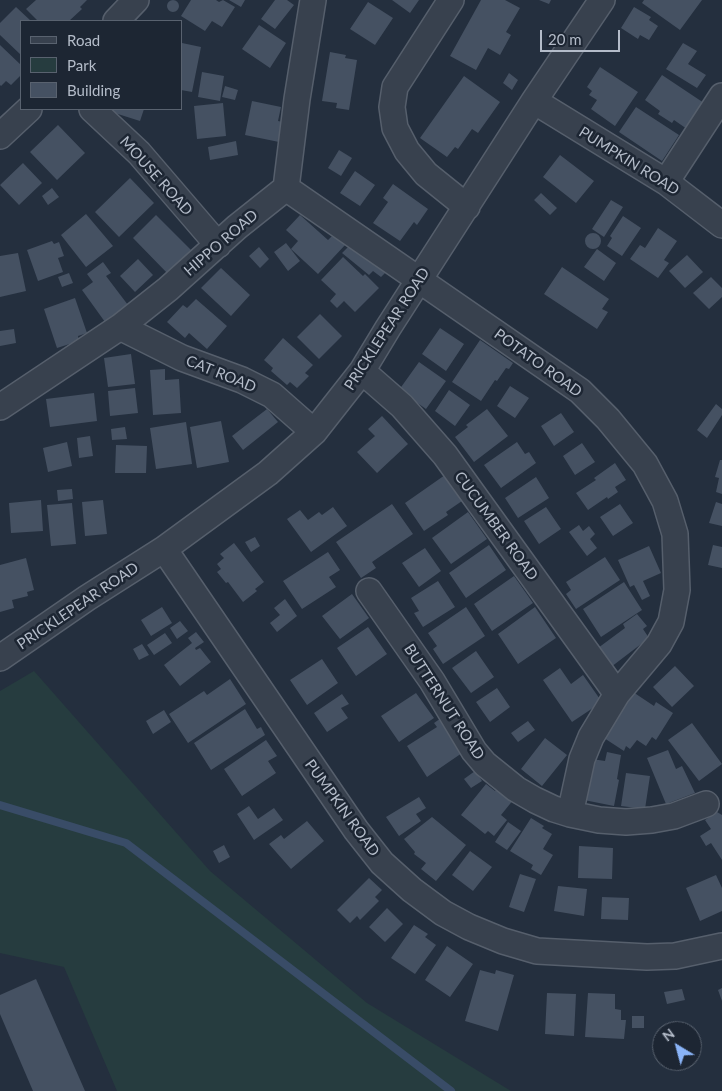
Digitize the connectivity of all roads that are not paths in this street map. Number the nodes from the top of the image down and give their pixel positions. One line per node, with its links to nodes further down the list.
1 (136, 0): 5 (street)
2 (313, 0): 12 (street)
3 (452, 0): 13 (street)
4 (602, 0): 7 (street, PRICKLEPEAR ROAD)
5 (117, 20)
6 (722, 96): 11 (street)
7 (534, 101): 11 (street, PUMPKIN ROAD); 13 (street, PRICKLEPEAR ROAD)
8 (28, 110): 10 (street)
9 (93, 110): 15 (street, MOUSE ROAD)
10 (0, 136)
11 (666, 182): 14 (street, PUMPKIN ROAD)
12 (286, 188): 15 (street, HIPPO ROAD); 16 (street, POTATO ROAD)
13 (467, 207): 16 (street, PRICKLEPEAR ROAD)
14 (722, 225)
15 (218, 245): 17 (street, HIPPO ROAD)
16 (419, 280): 18 (street, PRICKLEPEAR ROAD); 24 (street, POTATO ROAD)
17 (120, 327): 19 (street, HIPPO ROAD); 20 (street, CAT ROAD)
18 (362, 371): 20 (street, PRICKLEPEAR ROAD); 24 (street, CUCUMBER ROAD)
19 (0, 407)
20 (314, 432): 21 (street, PRICKLEPEAR ROAD)
21 (164, 549): 23 (street, PRICKLEPEAR ROAD); 27 (street, PUMPKIN ROAD)
22 (369, 592): 26 (street, BUTTERNUT ROAD)
23 (0, 658)
24 (617, 694): 26 (street, POTATO ROAD)
25 (706, 804): 26 (street, BUTTERNUT ROAD)
26 (570, 814)
27 (722, 946)

